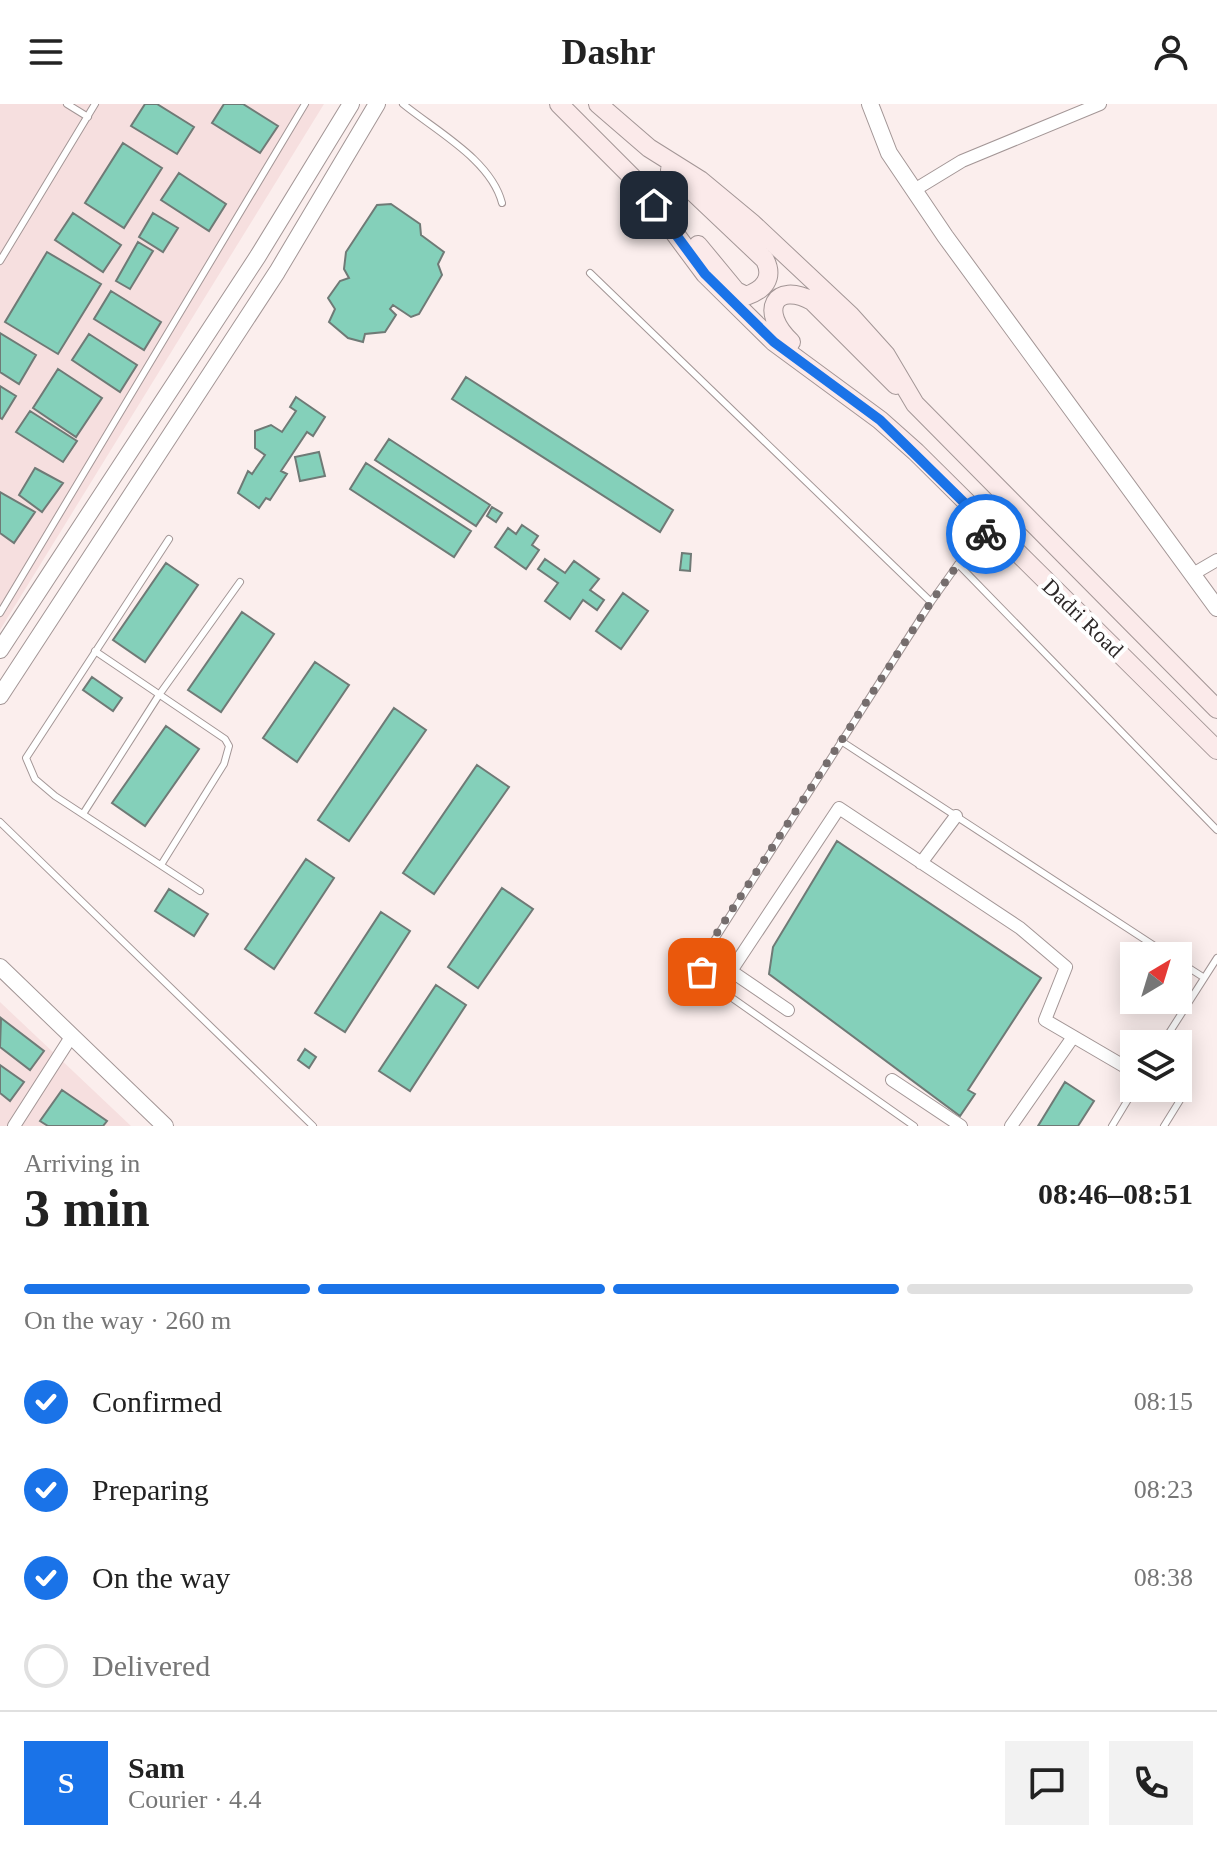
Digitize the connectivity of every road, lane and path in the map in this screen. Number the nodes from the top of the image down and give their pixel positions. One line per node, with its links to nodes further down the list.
1 (67, 104): 11 (lane)
2 (95, 104): 11 (lane)
3 (305, 104): 30 (lane)
4 (351, 104): 12 (street)
5 (377, 104): 14 (street)
6 (403, 104): 17 (lane)
7 (559, 104): 15 (main road, Dadri Road)
8 (598, 104): 13 (main road, Dadri Road)
9 (870, 104): 16 (street)
10 (1100, 104): 16 (street)
11 (88, 117): 18 (lane)
12 (330, 140): 14 (street); 31 (street)
13 (649, 148): 15 (main road, Dadri Road); 20 (main road, Dadri Road)
14 (348, 152): 34 (street)
15 (636, 181): 21 (main road, Dadri Road)
16 (916, 189): 26 (street)
17 (502, 203)
18 (1, 257)
19 (590, 273): 28 (lane)
20 (915, 404): 21 (main road, Dadri Road); 35 (main road, Dadri Road)
21 (880, 420): 22 (main road, Dadri Road)
22 (991, 529): 25 (lane); 37 (main road, Dadri Road)
23 (169, 539): 32 (lane)
24 (1217, 560): 26 (street)
25 (958, 564): 28 (lane); 41 (lane)
26 (1193, 574): 29 (street)
27 (240, 582): 33 (lane)
28 (931, 602): 36 (lane)
29 (1217, 608)
30 (0, 613)
31 (0, 650)
32 (95, 651): 33 (lane); 38 (lane)
33 (159, 695): 38 (lane); 43 (lane)
34 (0, 696)
35 (1217, 709)
36 (841, 741): 39 (lane); 61 (lane)
37 (1217, 750)
38 (83, 814): 43 (lane)
39 (956, 816): 42 (street); 45 (lane)
40 (0, 822): 60 (lane)
41 (1217, 830)
42 (921, 863): 50 (street); 53 (street)
43 (161, 865): 44 (lane)
44 (200, 891)
45 (1149, 942)
46 (1217, 958): 49 (lane)
47 (0, 967): 52 (street)
48 (1192, 970): 49 (lane)
49 (1203, 977): 51 (lane)
50 (788, 1010)
51 (1171, 1030)
52 (71, 1037): 58 (street); 59 (street)
53 (1073, 1037): 54 (street); 63 (street)
54 (1120, 1064)
55 (892, 1080): 62 (street)
56 (1127, 1102): 64 (lane)
57 (1179, 1102): 65 (lane)
58 (14, 1126)
59 (165, 1126)
60 (313, 1126)
61 (914, 1126)
62 (961, 1126)
63 (1011, 1126)
64 (1112, 1126)
65 (1164, 1126)

